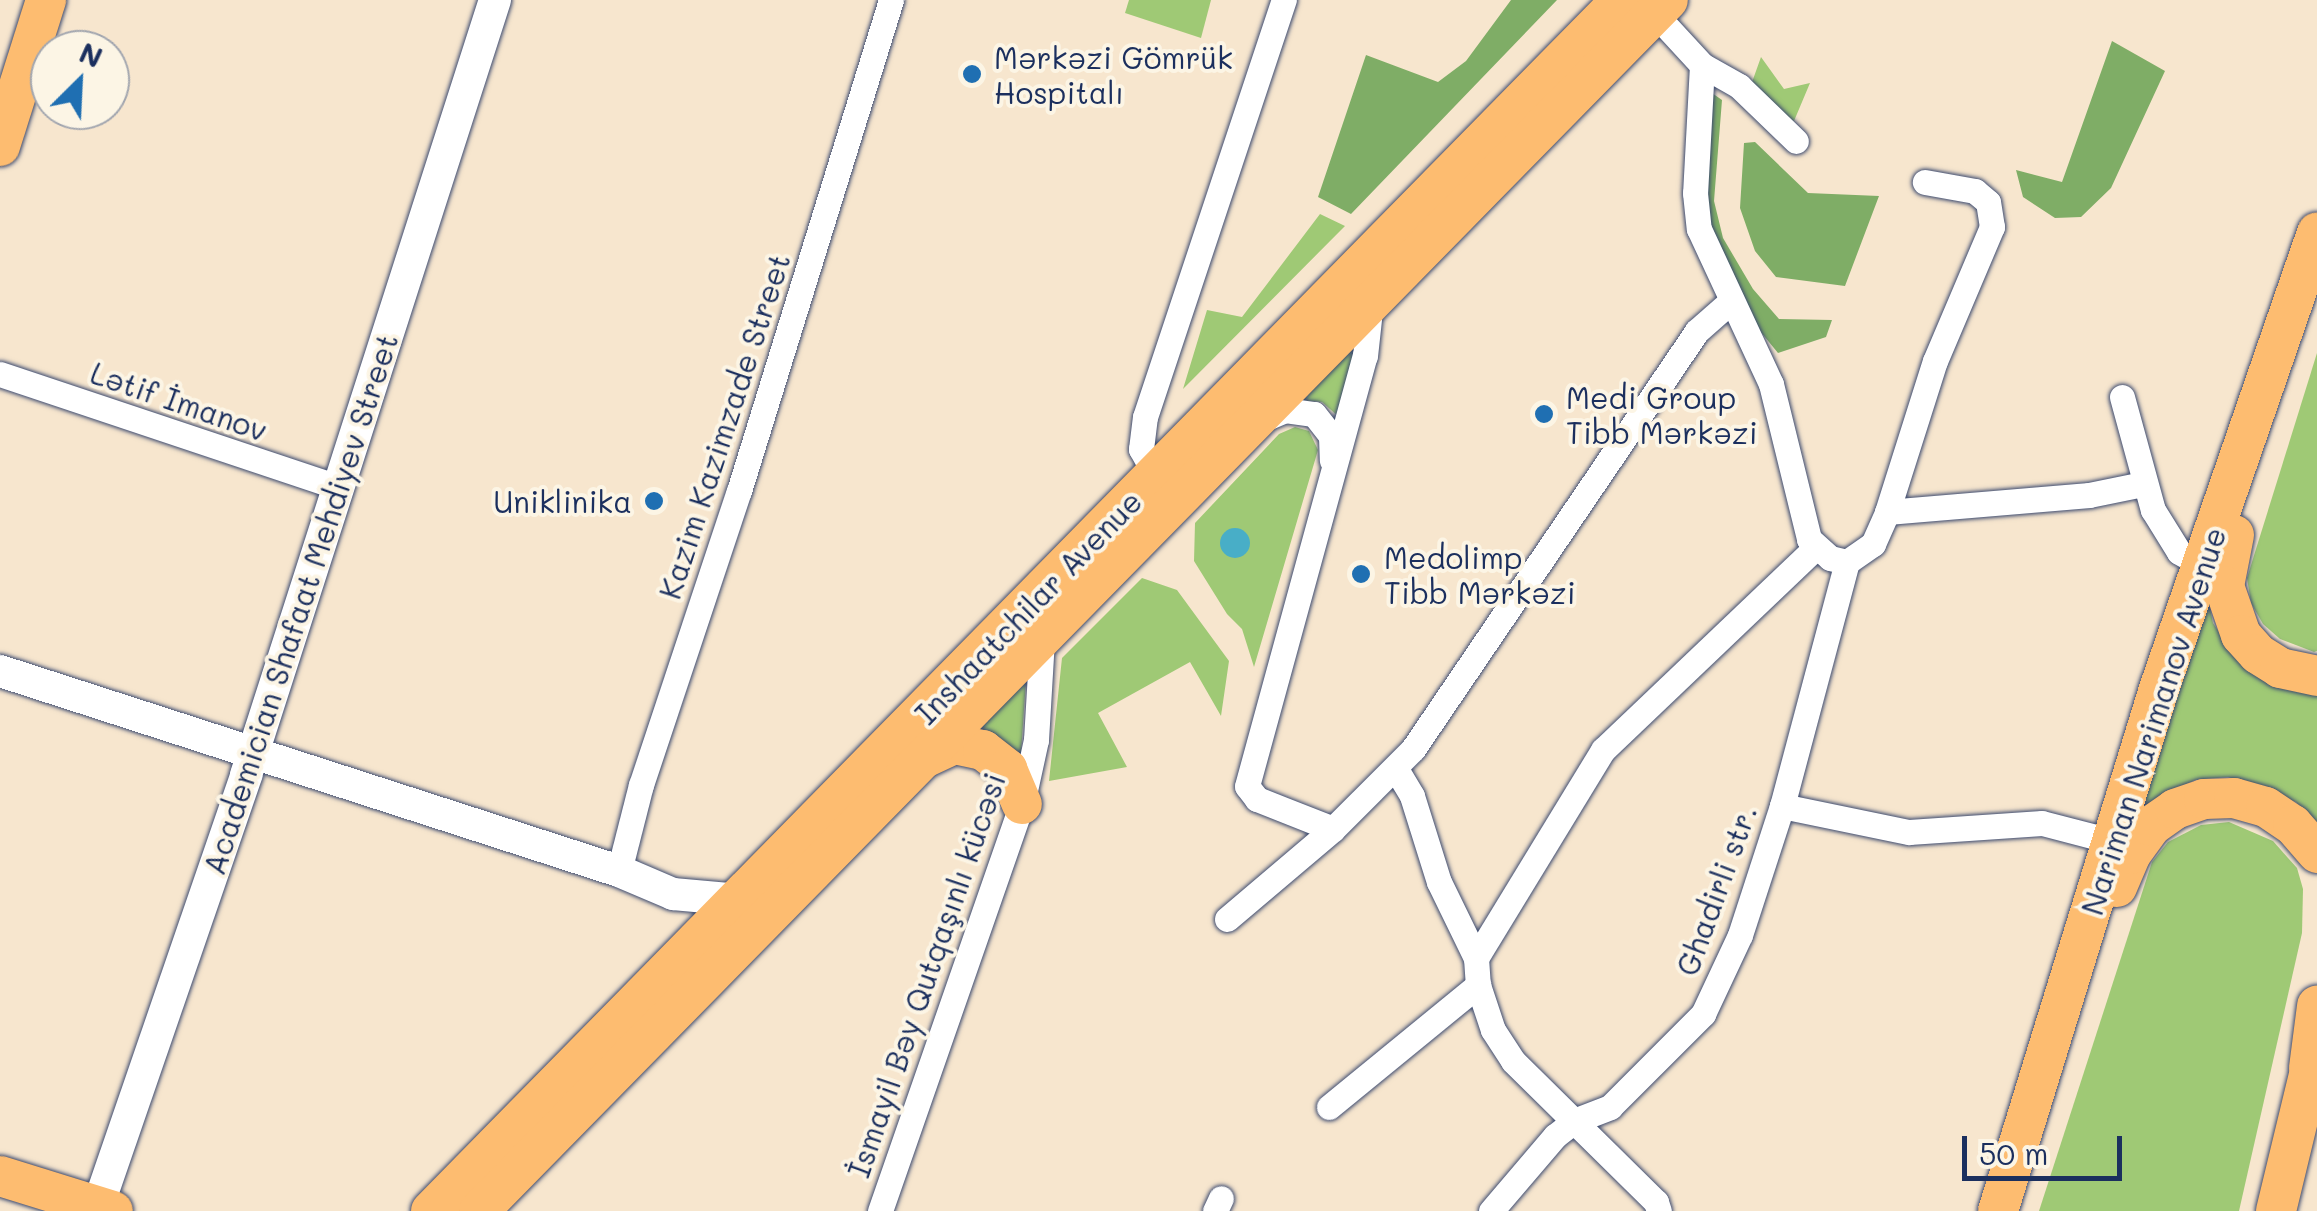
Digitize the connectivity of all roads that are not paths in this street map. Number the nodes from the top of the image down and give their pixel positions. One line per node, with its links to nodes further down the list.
1 (19, 0): 7 (main road)
2 (46, 0): 10 (main road)
3 (495, 0): 22 (street, Academician Shafaat Mehdiyev Street)
4 (891, 0): 38 (street, Kazim Kazimzade Street)
5 (1284, 0): 19 (street)
6 (1641, 5): 8 (street); 13 (main road, Inshaatchilar Avenue); 19 (main road, Inshaatchilar Avenue)
7 (0, 58)
8 (1702, 64): 9 (street); 14 (street)
9 (1796, 141)
10 (0, 146)
11 (1925, 182): 23 (street)
12 (2317, 233): 20 (main road, Nariman Narimanov Avenue)
13 (1371, 301): 17 (main road, Inshaatchilar Avenue); 18 (street)
14 (1730, 302): 24 (street); 32 (street)
15 (0, 374): 22 (street, Lətif İmanov)
16 (2122, 397): 21 (street)
17 (1239, 435): 18 (street); 27 (main road, Inshaatchilar Avenue)
18 (1332, 474): 35 (street)
19 (1156, 476): 40 (main road, Inshaatchilar Avenue)
20 (2236, 476): 26 (main road, Nariman Narimanov Avenue); 29 (main road)
21 (2143, 484): 23 (street); 26 (street)
22 (338, 488): 30 (street, Academician Shafaat Mehdiyev Street)
23 (1887, 512): 25 (street)
24 (1815, 548): 25 (street); 43 (street)
25 (1847, 562): 34 (street, Ghadirli str.)
26 (2202, 566): 36 (main road, Nariman Narimanov Avenue)
27 (1042, 639): 31 (main road, Inshaatchilar Avenue); 33 (street, İsmayil Bəy Qutqaşınlı kücəsi)
28 (0, 671): 30 (street)
29 (2317, 676)
30 (254, 752): 38 (street); 51 (street, Academician Shafaat Mehdiyev Street)
31 (920, 760): 33 (main road); 53 (main road, Inshaatchilar Avenue)
32 (1396, 769): 35 (street); 43 (street)
33 (1022, 804): 54 (street, İsmayil Bəy Qutqaşınlı kücəsi)
34 (1782, 806): 36 (street); 49 (street, Ghadirli str.)
35 (1332, 829): 41 (street)
36 (2111, 841): 47 (main road, Nariman Narimanov Avenue)
37 (2317, 853): 47 (main road)
38 (619, 870): 39 (street)
39 (672, 894): 40 (street); 42 (street)
40 (740, 900): 42 (main road, Inshaatchilar Avenue)
41 (1228, 919)
42 (696, 944): 52 (main road, Inshaatchilar Avenue)
43 (1476, 958): 44 (street)
44 (1478, 985): 48 (street); 49 (street)
45 (2317, 1006): 46 (main road)
46 (2312, 1059): 58 (main road)
47 (2040, 1086): 57 (main road, Nariman Narimanov Avenue)
48 (1328, 1106)
49 (1574, 1121): 55 (street, Ghadirli str.); 56 (street)
50 (0, 1176): 51 (main road)
51 (106, 1209)
52 (430, 1211)
53 (479, 1211)
54 (880, 1211)
55 (1491, 1211)
56 (1660, 1211)
57 (1998, 1211)
58 (2276, 1211)

